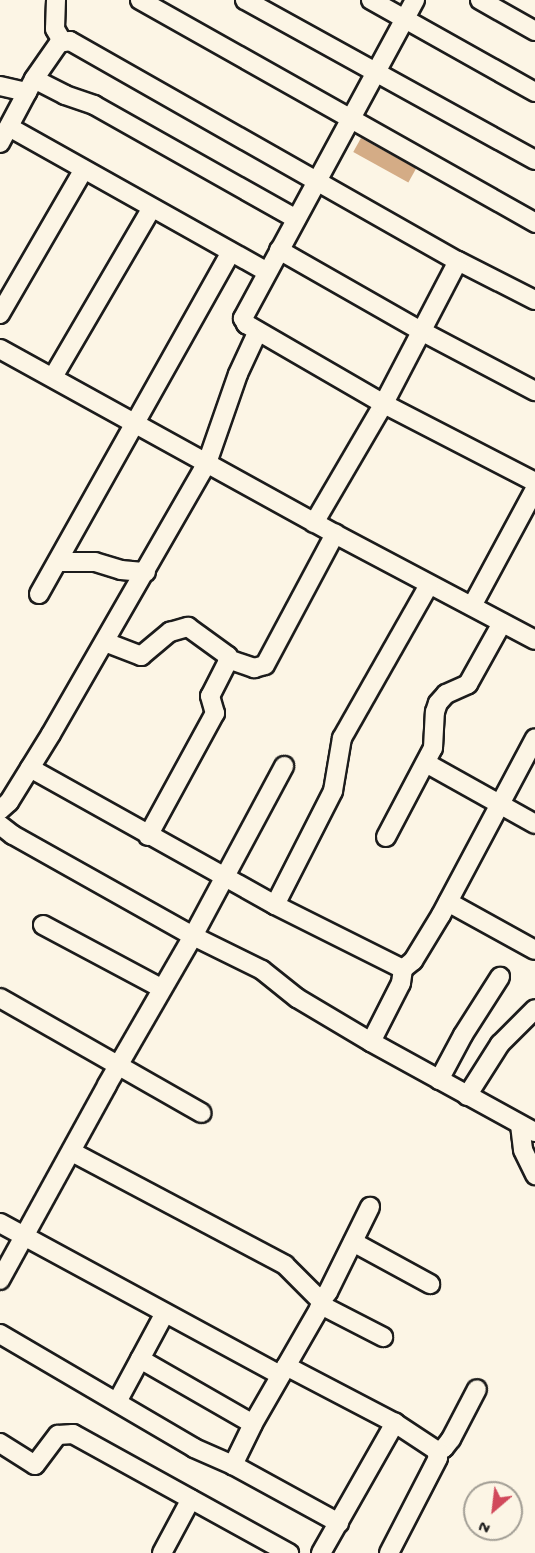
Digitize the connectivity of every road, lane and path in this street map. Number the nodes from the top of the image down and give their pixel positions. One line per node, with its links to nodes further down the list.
1 (56, 0): 9 (street)
2 (140, 0): 14 (street)
3 (245, 0): 10 (street)
4 (371, 0): 7 (street)
5 (414, 0): 7 (street)
6 (480, 0): 8 (street)
7 (404, 19): 10 (street); 13 (street)
8 (535, 31)
9 (62, 41): 12 (street); 18 (street)
10 (374, 72): 14 (street); 16 (street)
11 (0, 86): 12 (street)
12 (31, 86): 15 (street); 20 (street)
13 (535, 92)
14 (350, 119): 18 (street); 21 (street)
15 (5, 135): 17 (street)
16 (535, 160)
17 (83, 171): 19 (street); 27 (street)
18 (316, 180): 20 (street); 24 (street)
19 (151, 209): 23 (street); 31 (street)
20 (296, 219): 22 (street)
21 (535, 224)
22 (279, 250): 25 (street); 29 (street)
23 (231, 252): 25 (street); 34 (street)
24 (458, 261): 26 (street); 29 (street)
25 (267, 272): 28 (street)
26 (535, 300)
27 (0, 314)
28 (258, 331): 33 (street); 35 (street)
29 (423, 332): 32 (street); 33 (street)
30 (0, 349): 31 (street)
31 (52, 377): 34 (street)
32 (535, 391)
33 (384, 404): 36 (street); 38 (street)
34 (134, 422): 35 (street); 40 (street)
35 (207, 463): 38 (street); 41 (street)
36 (535, 482)
37 (535, 489): 44 (street)
38 (314, 523): 39 (street)
39 (334, 534): 42 (street); 48 (street)
40 (58, 562): 41 (street); 43 (street)
41 (146, 572): 47 (street)
42 (429, 585): 44 (street); 62 (street)
43 (39, 594)
44 (472, 606): 45 (street)
45 (502, 623): 46 (street); 50 (street)
46 (535, 640)
47 (105, 642): 48 (street); 52 (street)
48 (228, 659): 58 (street)
49 (535, 738): 54 (street)
50 (426, 763): 54 (street); 59 (street)
51 (284, 766): 60 (street)
52 (30, 768): 53 (street); 58 (street)
53 (6, 795): 55 (street)
54 (499, 804): 56 (street); 61 (street)
55 (0, 810)
56 (535, 824)
57 (0, 825): 64 (street)
58 (148, 836): 60 (street)
59 (386, 837)
60 (224, 877): 62 (street); 64 (street)
61 (448, 902): 65 (street); 66 (street)
62 (275, 905): 66 (street)
63 (43, 925): 68 (street)
64 (193, 936): 68 (street); 71 (street)
65 (535, 950)
66 (404, 969): 71 (street)
67 (500, 977): 73 (street)
68 (161, 988): 72 (street)
69 (0, 998): 72 (street)
70 (535, 1009): 74 (street)
71 (371, 1042): 73 (street)
72 (118, 1065): 75 (street); 77 (street)
73 (439, 1080): 74 (street)
74 (467, 1096): 76 (street)
75 (202, 1113)
76 (527, 1129): 78 (street)
77 (72, 1152): 81 (street); 85 (street)
78 (535, 1175)
79 (370, 1207): 82 (street)
80 (0, 1223): 81 (street)
81 (24, 1237): 83 (street); 86 (street)
82 (353, 1242): 84 (street); 85 (street)
83 (0, 1280)
84 (430, 1284)
85 (321, 1303): 88 (street); 90 (street)
86 (165, 1312): 89 (street); 90 (street)
87 (0, 1334): 92 (street)
88 (383, 1337)
89 (140, 1359): 92 (street); 94 (street)
90 (283, 1371): 93 (street); 94 (street)
91 (477, 1389): 96 (street)
92 (117, 1402): 97 (street)
93 (395, 1423): 96 (street); 99 (street)
94 (253, 1424): 97 (street)
95 (0, 1443): 98 (street)
96 (438, 1452): 103 (street)
97 (233, 1465): 99 (street)
98 (191, 1498): 100 (street); 101 (street)
99 (339, 1523): 102 (street)
100 (162, 1553)
101 (290, 1553)
102 (321, 1553)
103 (389, 1553)

